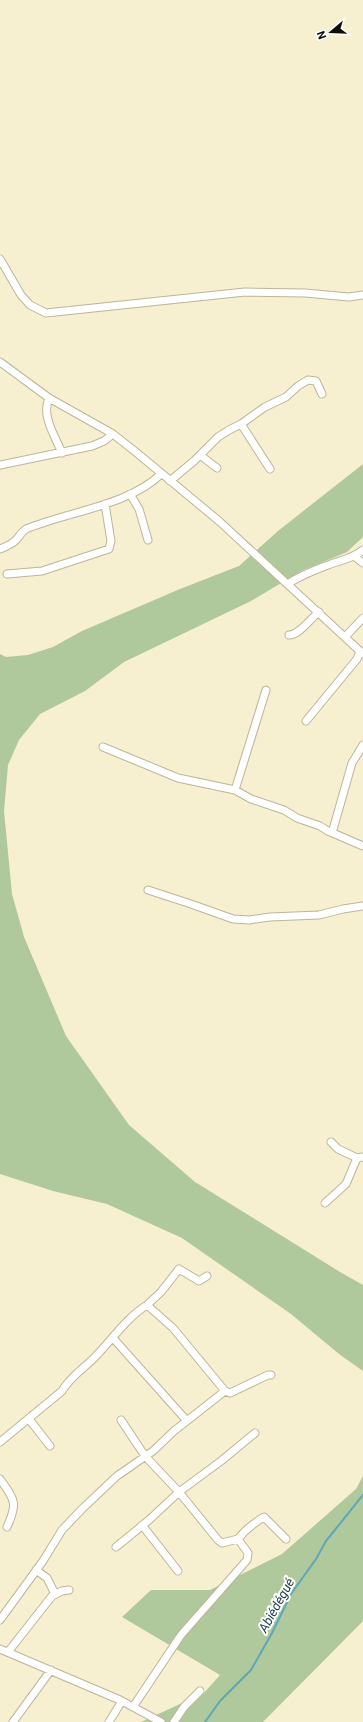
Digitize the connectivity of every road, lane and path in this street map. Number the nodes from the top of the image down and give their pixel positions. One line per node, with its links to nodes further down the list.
1 (0, 259): 2 (street)
2 (363, 295)
3 (0, 362): 5 (street)
4 (322, 394): 6 (street)
5 (49, 398): 7 (street); 8 (street)
6 (242, 424): 9 (street); 12 (street)
7 (113, 434): 8 (street); 13 (street)
8 (62, 453): 10 (street)
9 (200, 455): 11 (street); 14 (street)
10 (0, 465)
11 (217, 468)
12 (270, 469)
13 (161, 474): 14 (street); 15 (street)
14 (170, 481): 23 (street)
15 (130, 494): 16 (street); 17 (street)
16 (106, 504): 18 (street); 22 (street)
17 (148, 540)
18 (0, 549)
19 (363, 550): 20 (street)
20 (355, 557): 21 (street); 23 (street)
21 (363, 563)
22 (7, 574)
23 (288, 584): 24 (street)
24 (319, 612): 26 (street); 27 (street)
25 (363, 618): 27 (street)
26 (289, 635)
27 (345, 636): 28 (street)
28 (361, 652): 30 (street)
29 (266, 690): 33 (street)
30 (306, 721)
31 (363, 745): 34 (street)
32 (103, 747): 33 (street)
33 (235, 790): 34 (street)
34 (332, 833): 35 (street)
35 (363, 846)
36 (148, 890): 37 (street)
37 (363, 906)
38 (331, 1142): 39 (street)
39 (360, 1158): 40 (street)
40 (325, 1203)
41 (207, 1276): 42 (street)
42 (147, 1305): 43 (street); 45 (street)
43 (114, 1338): 46 (street); 48 (street)
44 (271, 1375): 45 (street)
45 (225, 1392): 48 (street)
46 (29, 1418): 50 (street); 51 (street)
47 (121, 1420): 52 (street)
48 (187, 1421): 52 (street)
49 (255, 1433): 54 (street)
50 (0, 1442)
51 (50, 1446)
52 (146, 1456): 54 (street); 60 (street)
53 (0, 1479): 56 (street)
54 (179, 1492): 55 (street); 57 (street)
55 (142, 1525): 59 (street); 61 (street)
56 (7, 1527)
57 (238, 1539): 58 (street); 70 (street)
58 (286, 1539)
59 (116, 1547)
60 (36, 1570): 63 (street); 64 (street)
61 (178, 1572)
62 (69, 1590): 63 (street)
63 (55, 1594): 66 (street)
64 (0, 1620)
65 (0, 1649): 66 (street)
66 (8, 1652): 67 (street)
67 (51, 1670): 69 (street); 71 (street)
68 (200, 1691): 74 (street)
69 (122, 1701): 70 (street); 72 (street)
70 (133, 1707): 73 (street)
71 (13, 1722)
72 (109, 1722)
73 (161, 1722)
74 (174, 1722)

